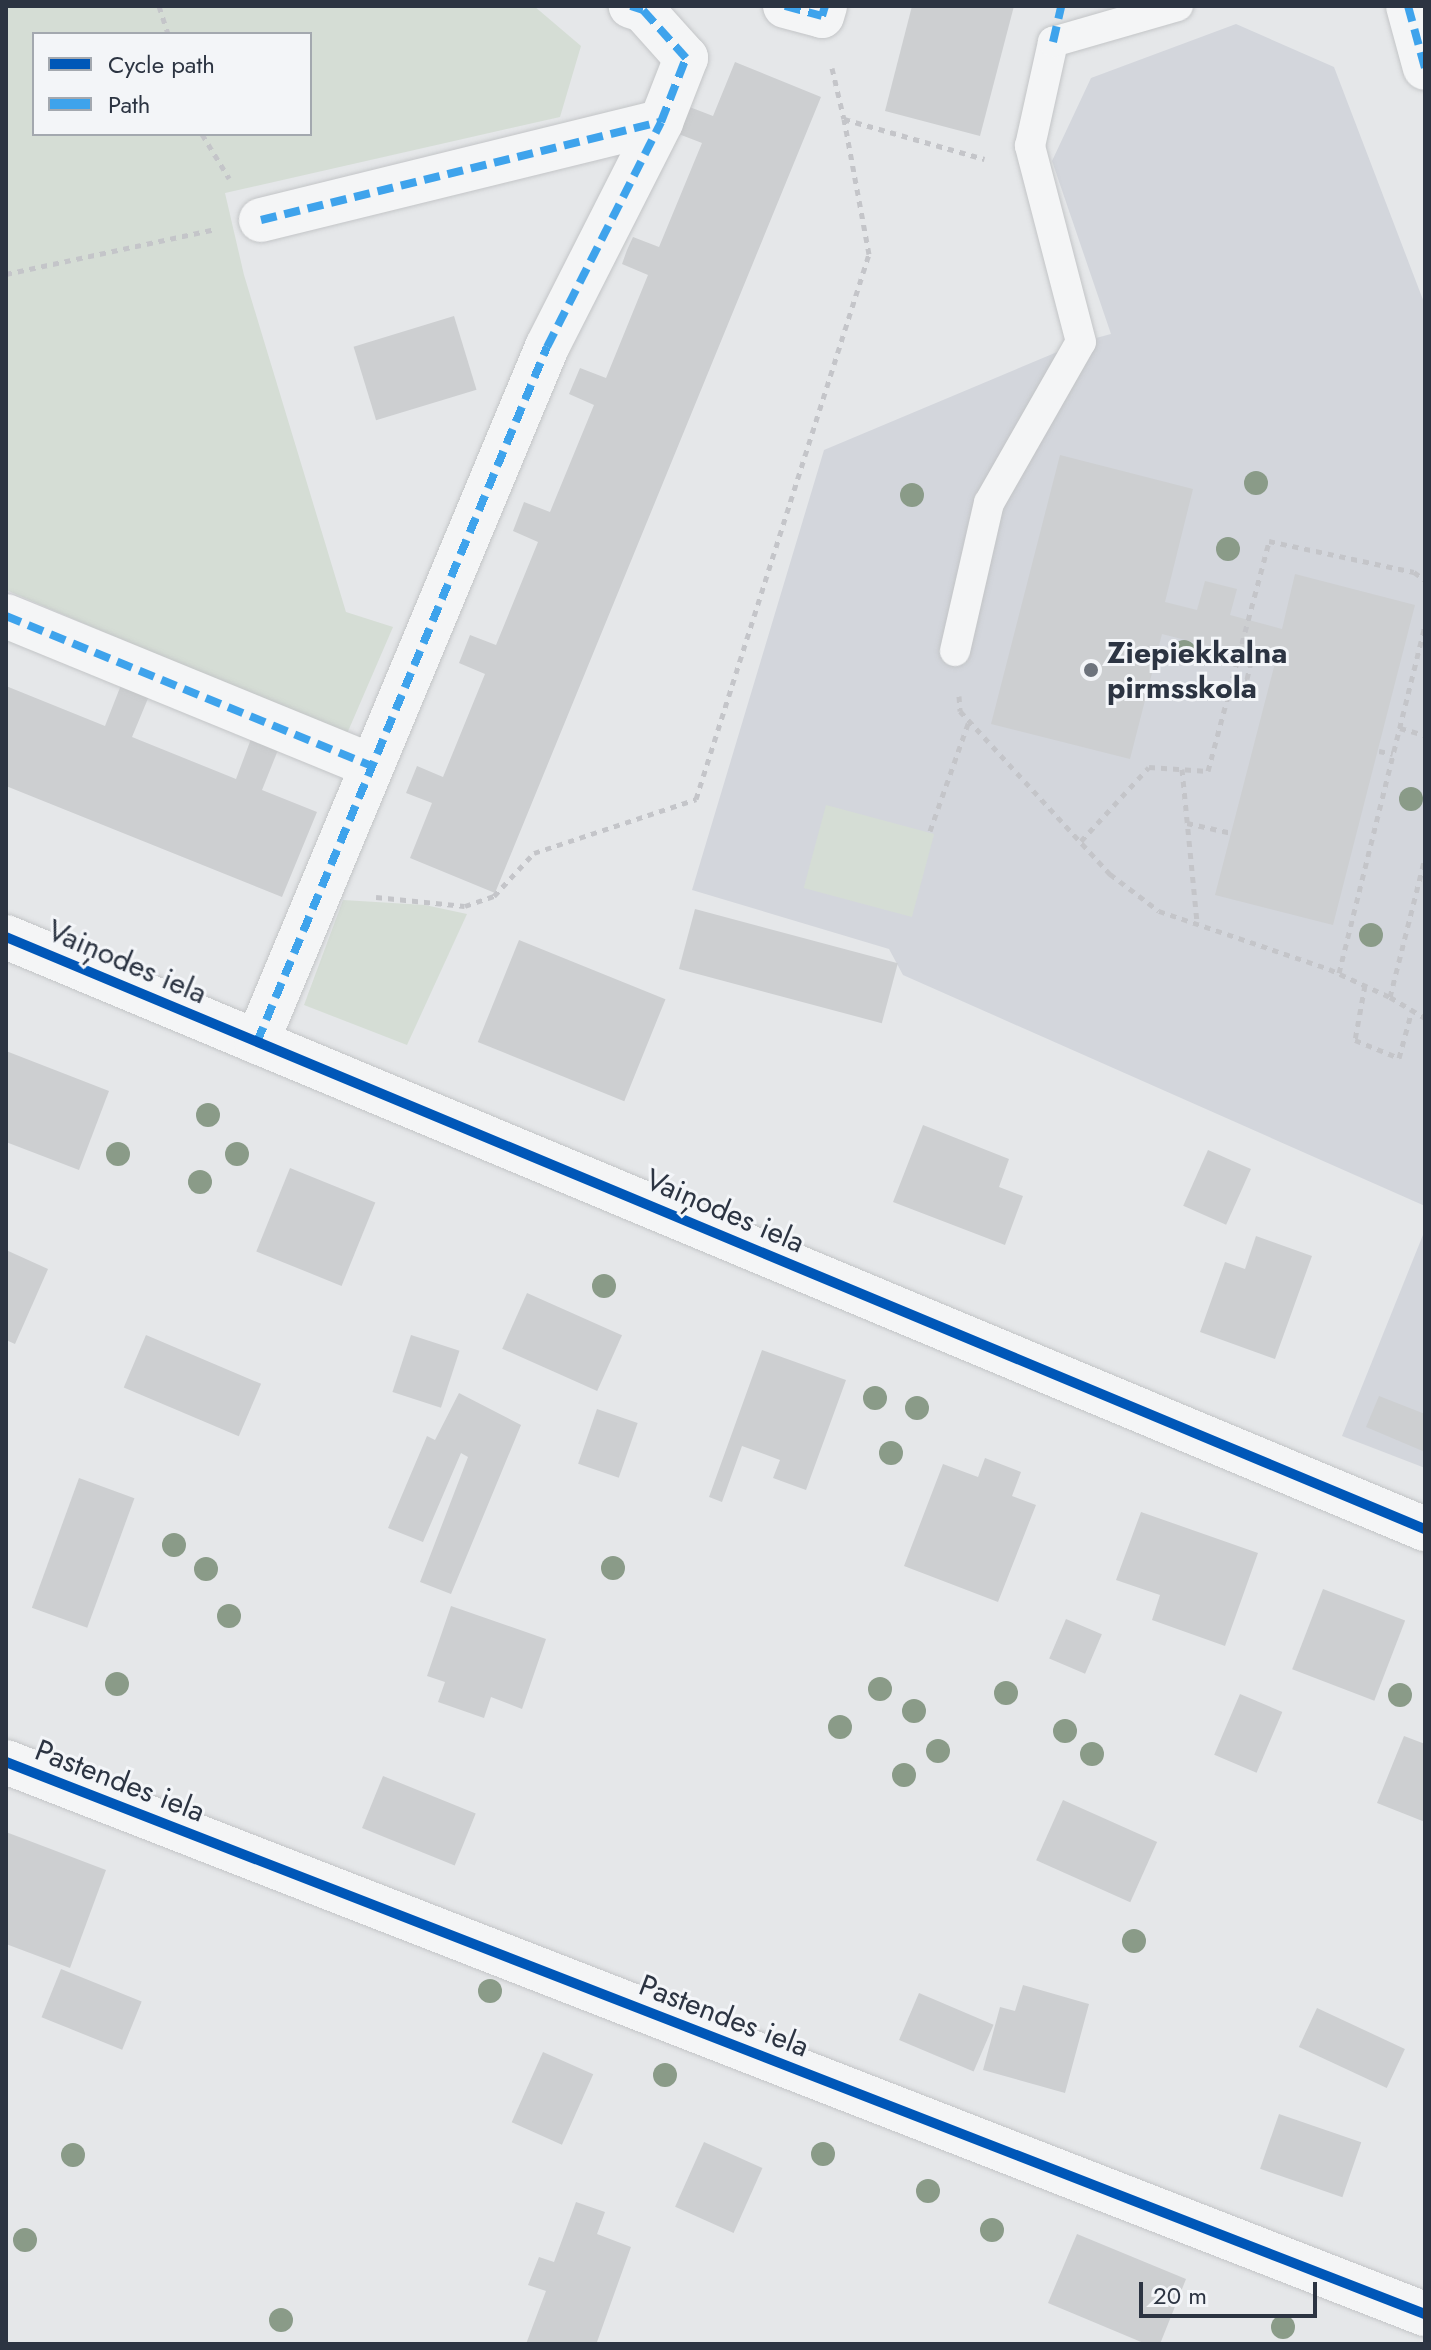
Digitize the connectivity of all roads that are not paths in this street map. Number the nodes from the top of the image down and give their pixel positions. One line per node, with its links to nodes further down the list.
1 (1178, 6): 8 (lane)
2 (1408, 6): 4 (street)
3 (643, 7): 5 (street)
4 (1425, 68)
5 (661, 122): 6 (street); 9 (street)
6 (261, 220)
7 (6, 616): 9 (street)
8 (955, 651)
9 (370, 765): 11 (street)
10 (6, 937): 11 (street, Vaiņodes iela)
11 (257, 1042): 12 (street, Vaiņodes iela)
12 (1425, 1529)
13 (6, 1762): 14 (street, Pastendes iela)
14 (1425, 2314)

